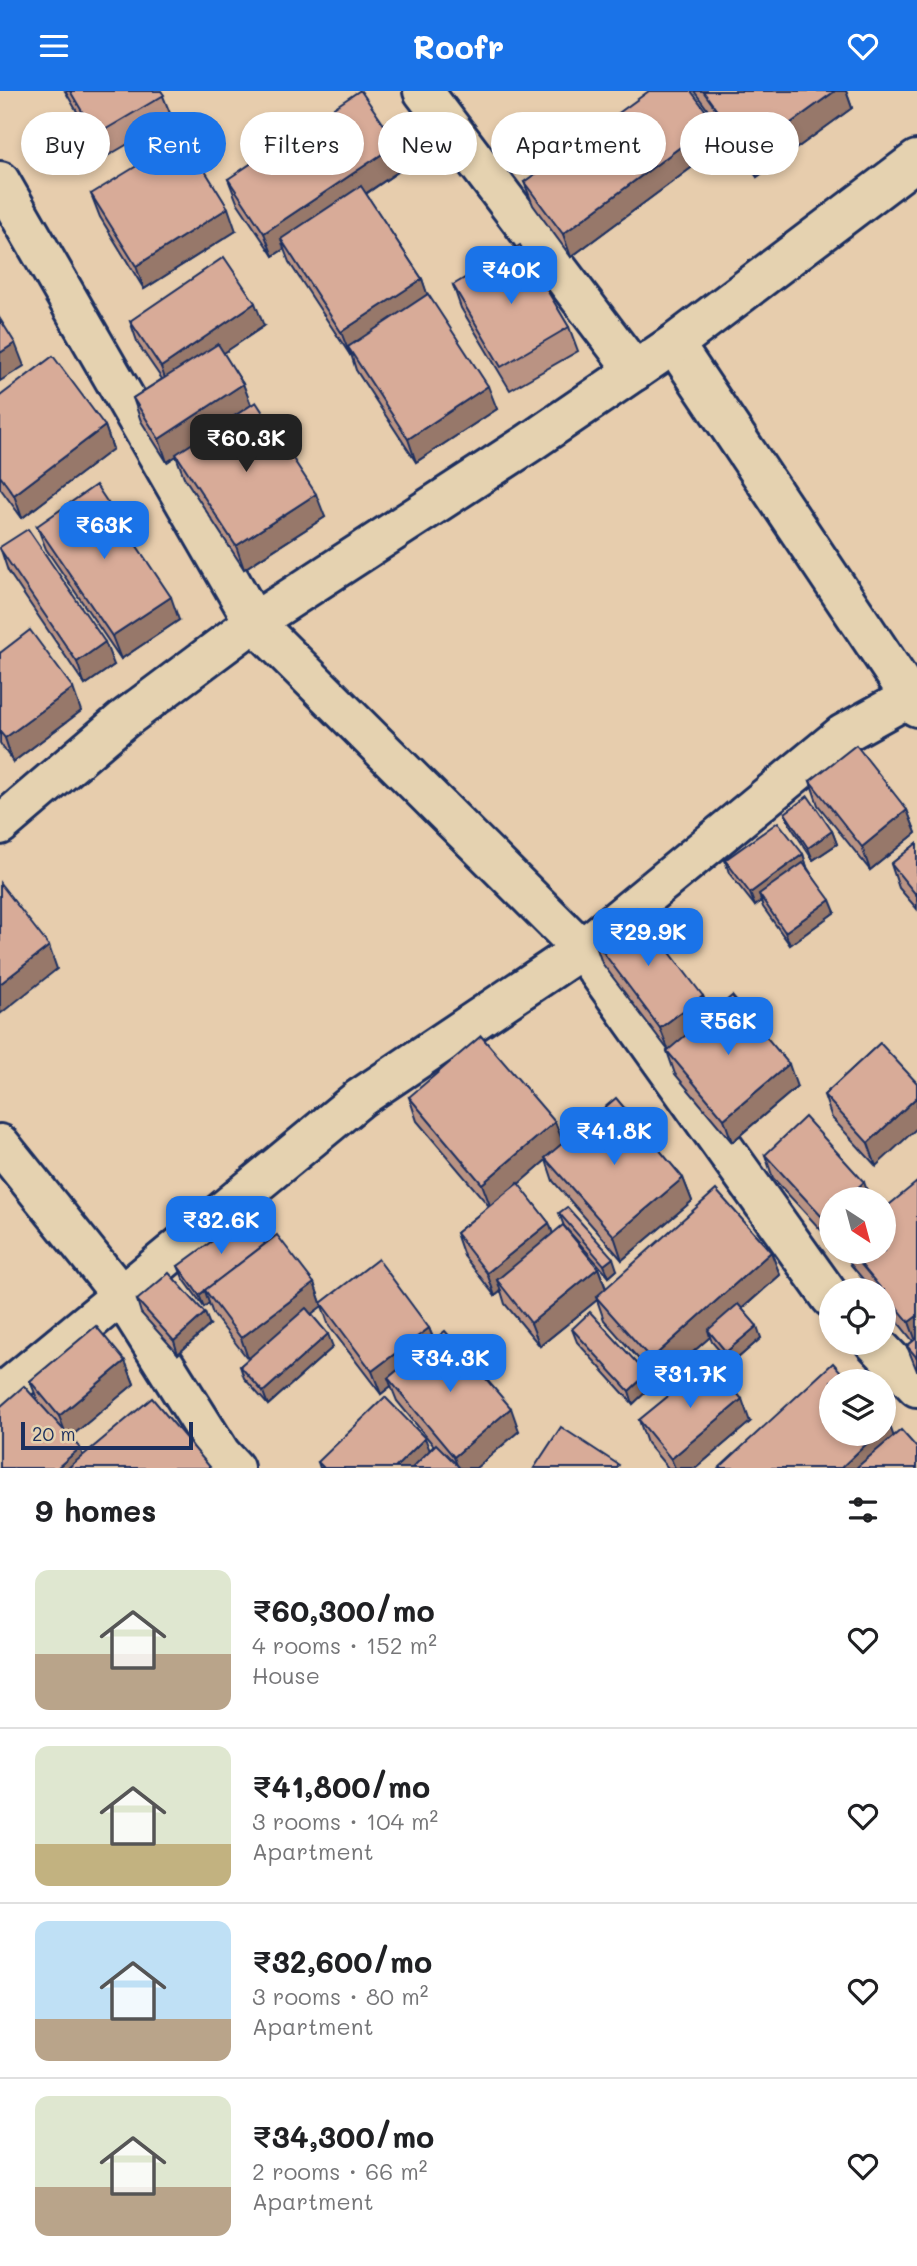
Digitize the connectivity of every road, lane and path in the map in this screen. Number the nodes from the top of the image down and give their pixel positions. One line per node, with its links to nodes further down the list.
1 (423, 91): 5 (street)
2 (917, 160): 4 (street)
3 (0, 181): 6 (street)
4 (674, 344): 5 (street); 7 (street)
5 (635, 371): 6 (street)
6 (254, 622): 8 (street); 9 (street)
7 (914, 700): 9 (street)
8 (0, 825)
9 (582, 949): 11 (street); 12 (street)
10 (0, 1144): 12 (street)
11 (819, 1281)
12 (121, 1295): 15 (street); 16 (street)
13 (886, 1355): 14 (street)
14 (917, 1387)
15 (0, 1395)
16 (234, 1468)

